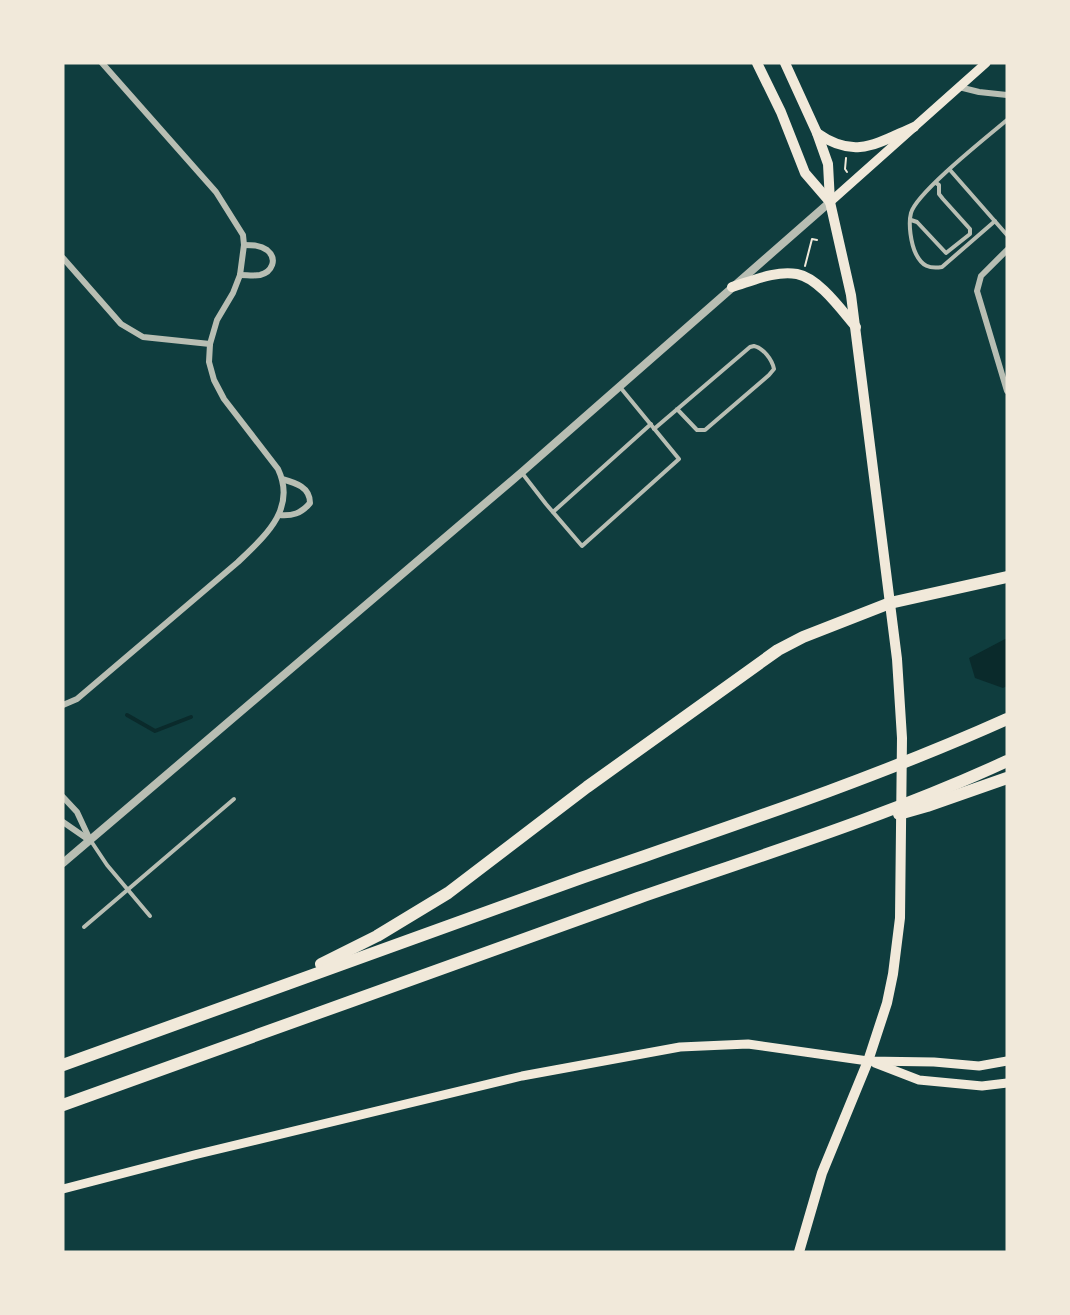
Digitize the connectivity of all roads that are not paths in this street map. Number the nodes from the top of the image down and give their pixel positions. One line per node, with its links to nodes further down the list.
1 (102, 63): 16 (street)
2 (757, 63): 12 (main road)
3 (785, 63): 9 (main road)
4 (986, 63): 5 (main road)
5 (959, 87): 6 (street); 8 (main road)
6 (1007, 95)
7 (1007, 120): 10 (lane)
8 (914, 127): 9 (main road); 12 (main road)
9 (817, 133): 12 (main road)
10 (950, 170): 11 (lane); 14 (lane)
11 (936, 183): 13 (lane); 13 (lane)
12 (830, 202): 20 (street); 21 (main road)
13 (910, 220): 14 (lane)
14 (995, 221): 15 (lane)
15 (1007, 235)
16 (244, 245): 19 (street); 19 (street)
17 (1007, 250): 24 (street)
18 (63, 258): 22 (street)
19 (240, 275): 22 (street)
20 (732, 287): 21 (main road); 23 (street)
21 (857, 328): 33 (main road)
22 (210, 345): 29 (street)
23 (620, 387): 26 (lane); 28 (street)
24 (1007, 391)
25 (677, 409): 25 (lane); 27 (lane)
26 (651, 424): 27 (lane); 30 (lane)
27 (654, 429): 30 (lane)
28 (522, 472): 30 (lane); 42 (street)
29 (282, 479): 31 (street); 31 (street)
30 (553, 512)
31 (279, 515): 34 (street)
32 (1007, 578): 33 (highway)
33 (890, 603): 47 (highway); 48 (main road)
34 (63, 705)
35 (1007, 719): 47 (highway)
36 (1007, 761): 41 (highway)
37 (1007, 778): 41 (highway)
38 (63, 797): 42 (street)
39 (234, 799): 44 (lane)
40 (63, 822): 42 (street)
41 (837, 830): 52 (highway)
42 (90, 840): 43 (street); 44 (lane)
43 (63, 863)
44 (128, 890): 45 (lane); 46 (lane)
45 (150, 916)
46 (84, 927)
47 (275, 988): 50 (highway)
48 (868, 1061): 49 (main road); 51 (main road); 53 (main road); 54 (main road)
49 (1007, 1061)
50 (63, 1065)
51 (1007, 1083)
52 (63, 1105)
53 (63, 1189)
54 (799, 1252)

